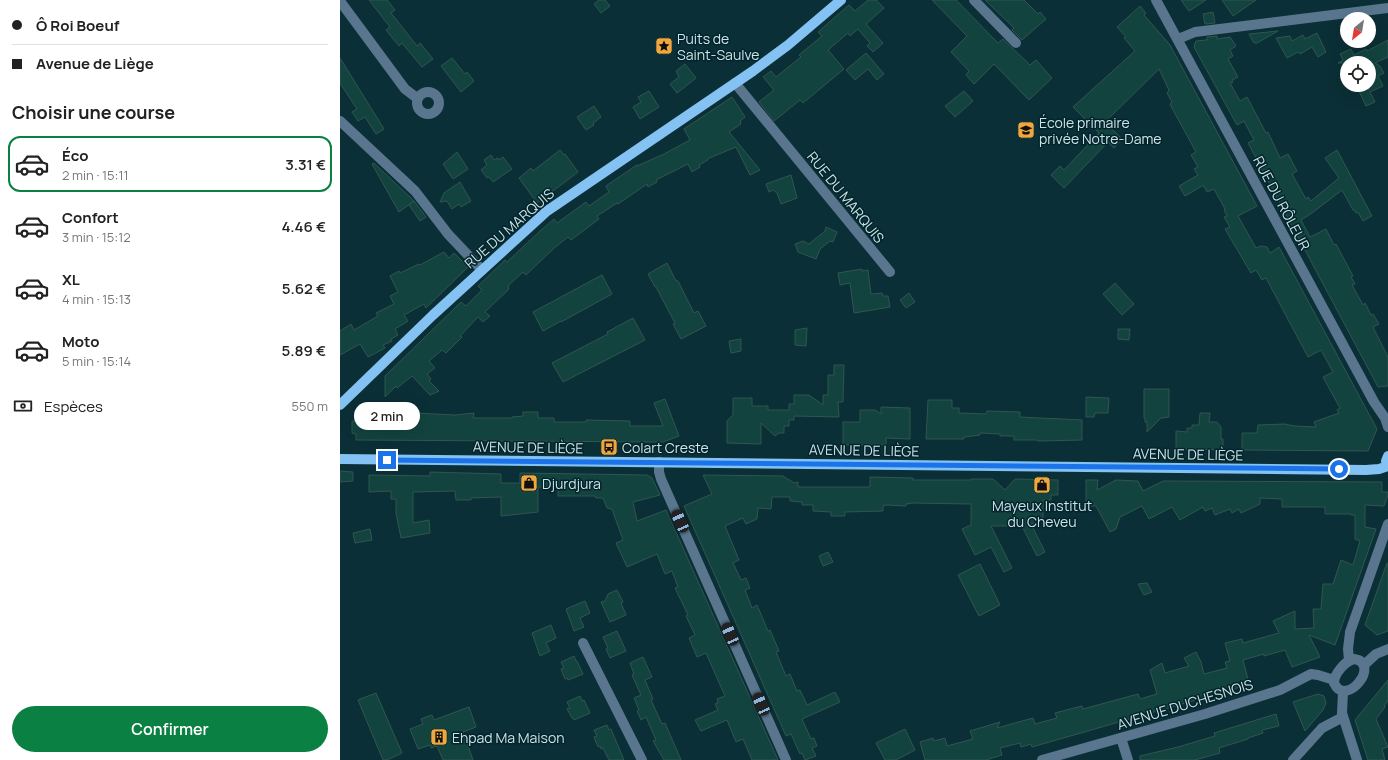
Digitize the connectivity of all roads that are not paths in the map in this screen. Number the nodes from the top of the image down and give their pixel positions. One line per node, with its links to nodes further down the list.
1 (841, 0): 8 (main road, RUE DU MARQUIS)
2 (974, 0): 7 (street)
3 (1156, 0): 6 (street, RUE DU RÔLEUR)
4 (340, 1): 9 (street)
5 (1388, 8): 6 (street)
6 (1178, 39): 14 (street, RUE DU RÔLEUR)
7 (1016, 43)
8 (735, 83): 11 (main road, RUE DU MARQUIS); 12 (street, RUE DU MARQUIS)
9 (418, 98)
10 (340, 121): 11 (street)
11 (482, 270): 13 (main road, RUE DU MARQUIS)
12 (890, 272)
13 (340, 405)
14 (1387, 420)
15 (1388, 456): 18 (main road)
16 (340, 459): 17 (main road, AVENUE DE LIÈGE)
17 (659, 462): 18 (main road, AVENUE DE LIÈGE); 29 (street)
18 (1388, 466)
19 (1388, 524): 22 (street)
20 (583, 643): 28 (street)
21 (1388, 649): 23 (street)
22 (1350, 660): 23 (street); 24 (street)
23 (1364, 665): 25 (street)
24 (1334, 680): 25 (street); 27 (street, AVENUE DUCHESNOIS)
25 (1343, 692): 26 (street)
26 (1342, 717): 32 (street); 33 (street)
27 (1121, 738): 30 (street, AVENUE DUCHESNOIS); 31 (street)
28 (642, 760)
29 (786, 760)
30 (1042, 760)
31 (1128, 760)
32 (1293, 760)
33 (1357, 760)

